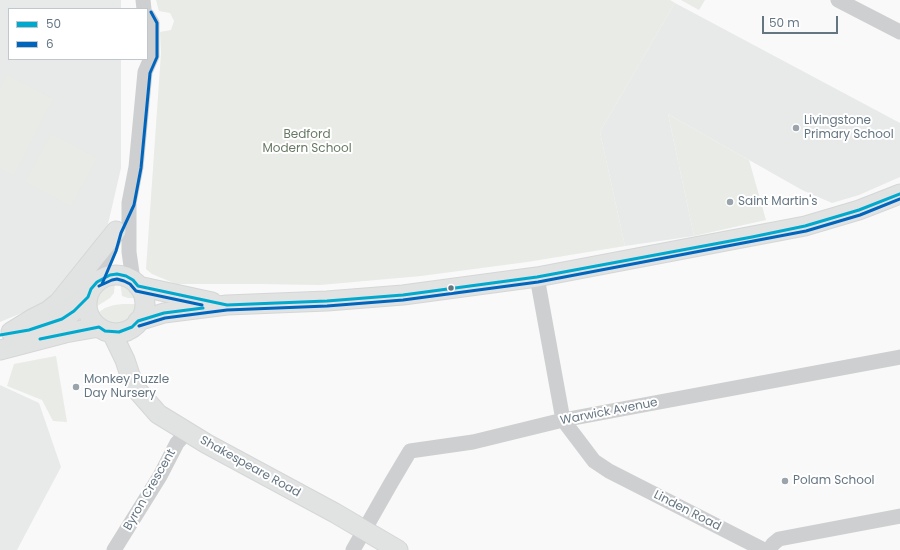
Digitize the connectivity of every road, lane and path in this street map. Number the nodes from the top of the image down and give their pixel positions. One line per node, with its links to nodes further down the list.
1 (838, 0): 3 (street)
2 (148, 16): 4 (street)
3 (900, 32)
4 (143, 66): 6 (street)
5 (900, 194): 8 (main road)
6 (129, 203): 7 (street); 9 (street)
7 (116, 231): 10 (street); 14 (main road)
8 (537, 277): 11 (main road); 18 (street, Linden Road)
9 (136, 283): 10 (main road); 11 (main road); 12 (main road)
10 (92, 290): 13 (main road); 14 (main road)
11 (227, 305): 12 (main road)
12 (135, 324): 13 (main road); 17 (main road)
13 (106, 330): 15 (main road); 17 (main road, Shakespeare Road)
14 (6, 333)
15 (0, 350)
16 (900, 357): 18 (street, Warwick Avenue)
17 (125, 360): 19 (main road, Shakespeare Road)
18 (563, 420): 21 (street, Warwick Avenue); 25 (street, Linden Road)
19 (187, 432): 21 (main road, Shakespeare Road); 22 (street, Byron Crescent)
20 (900, 516): 26 (street)
21 (364, 531): 23 (street); 24 (main road, Shakespeare Road)
22 (114, 550)
23 (353, 550)
24 (398, 550)
25 (764, 550)
26 (769, 550)

